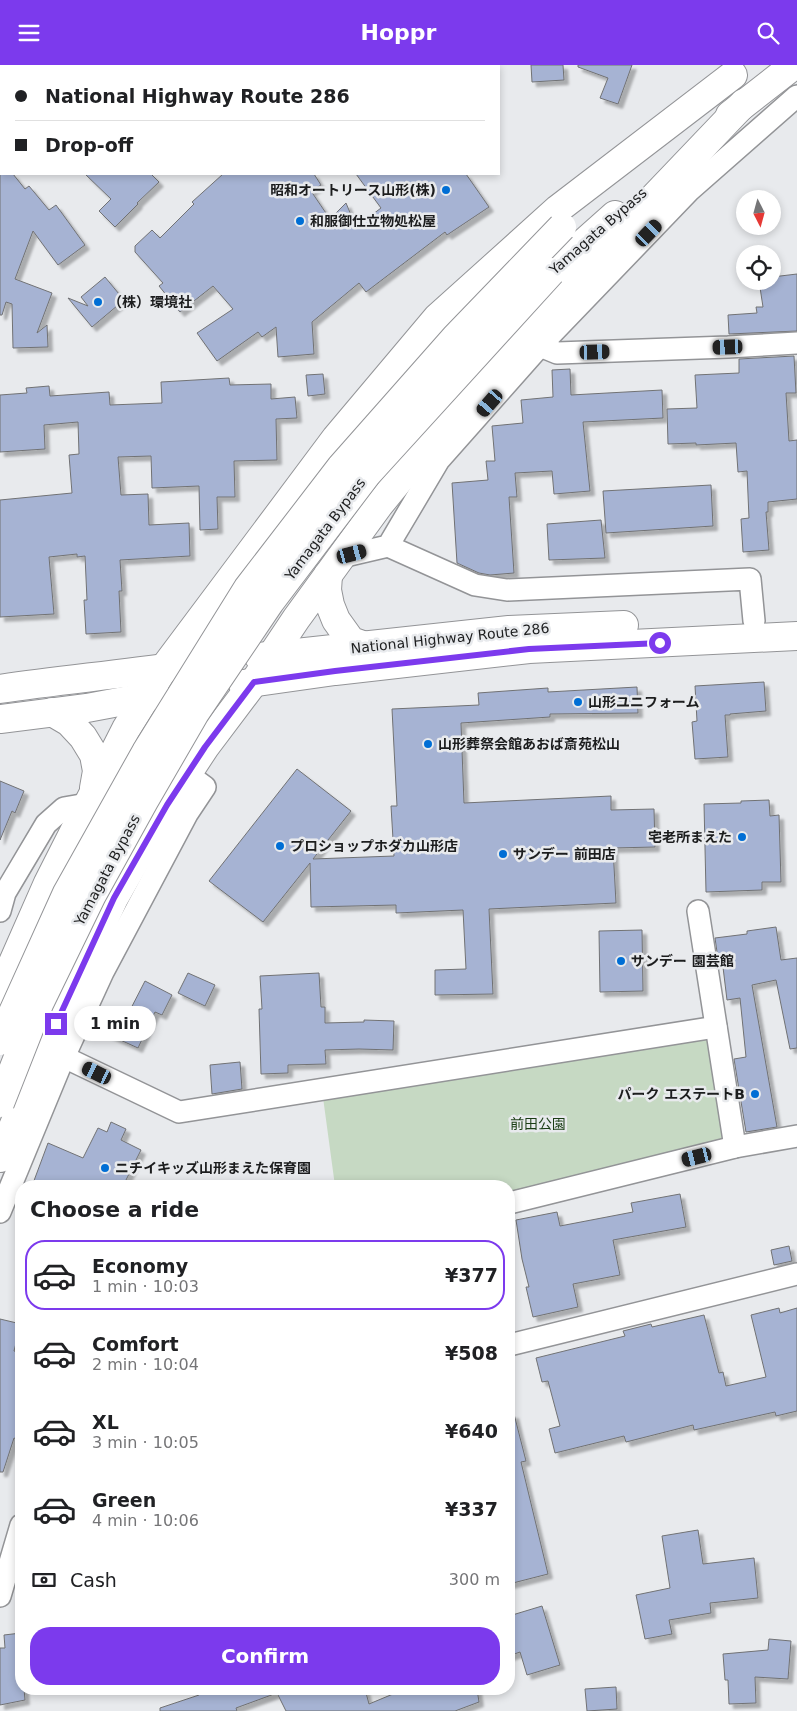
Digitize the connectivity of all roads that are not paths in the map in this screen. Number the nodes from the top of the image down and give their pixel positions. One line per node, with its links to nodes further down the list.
1 (794, 65): 4 (highway, Yamagata Bypass)
2 (740, 70): 14 (highway); 24 (highway, Yamagata Bypass, bridge)
3 (797, 96): 6 (street)
4 (744, 103): 8 (highway); 26 (highway, Yamagata Bypass, bridge)
5 (797, 343): 6 (street)
6 (540, 346): 7 (street)
7 (388, 546): 8 (street); 10 (street)
8 (334, 566): 12 (highway); 13 (highway)
9 (797, 619): 10 (highway, National Highway Route 286)
10 (754, 621): 12 (highway, National Highway Route 286)
11 (797, 636): 13 (highway, National Highway Route 286)
12 (366, 646): 13 (highway, National Highway Route 286)
13 (254, 670): 18 (highway)
14 (165, 681): 15 (highway); 16 (highway); 19 (highway)
15 (0, 689)
16 (52, 712): 17 (highway); 19 (highway)
17 (0, 719)
18 (186, 773): 25 (street); 29 (highway)
19 (90, 798): 20 (street); 22 (highway)
20 (0, 911)
21 (698, 911): 23 (street)
22 (0, 992)
23 (716, 1027): 25 (street); 28 (street)
24 (0, 1041)
25 (64, 1057): 31 (street)
26 (0, 1103)
27 (797, 1135): 28 (street)
28 (735, 1147): 30 (street)
29 (0, 1158)
30 (515, 1202)
31 (0, 1212)
32 (797, 1274): 33 (street)
33 (515, 1344)
34 (15, 1545): 35 (street)
35 (0, 1596)

